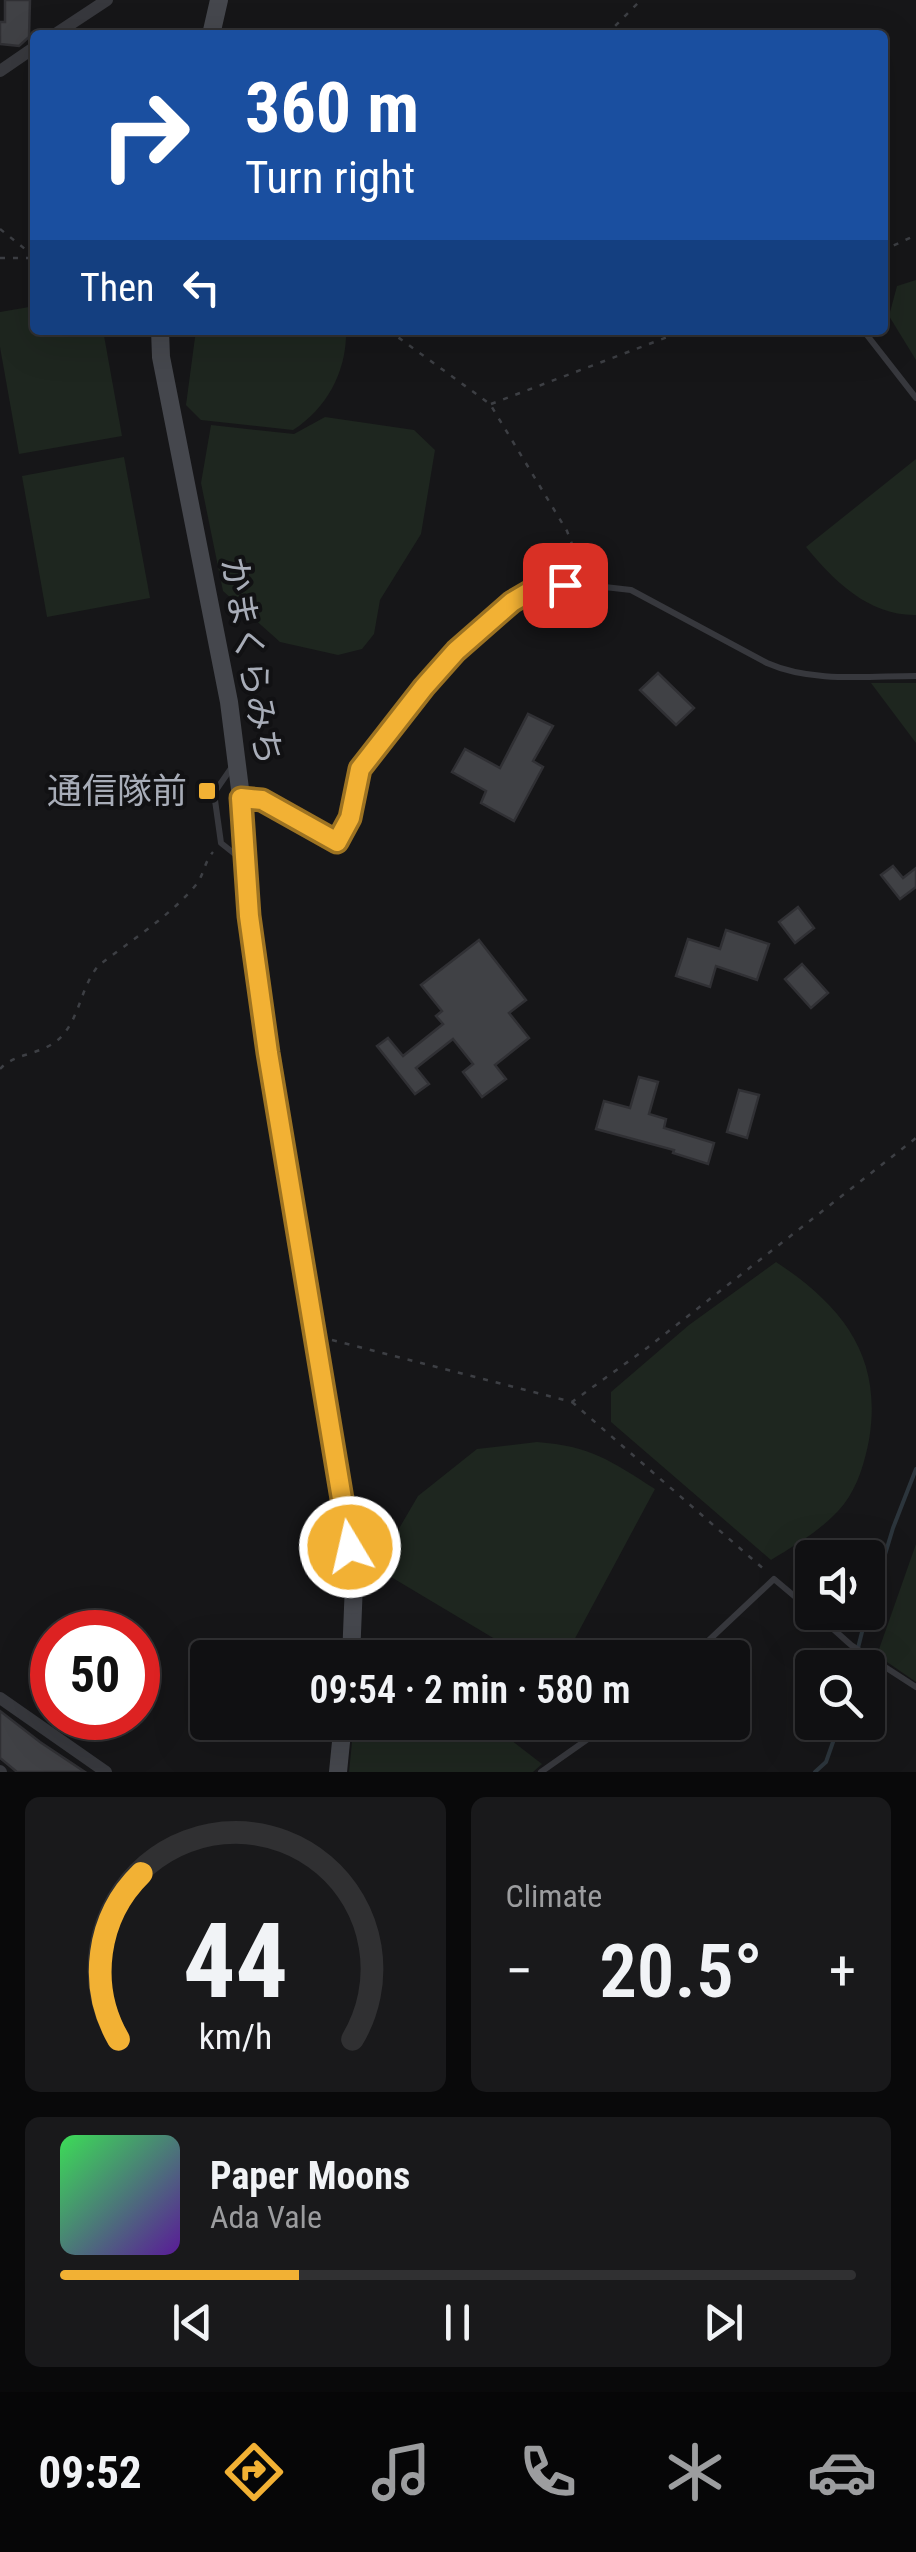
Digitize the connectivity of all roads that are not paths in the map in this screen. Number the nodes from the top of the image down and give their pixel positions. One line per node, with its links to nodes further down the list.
1 (108, 0): 3 (street)
2 (219, 0): 4 (main road)
3 (62, 30)
4 (212, 30)
5 (30, 51): 6 (street)
6 (0, 71)
7 (160, 335): 11 (main road, かまくらみち)
8 (867, 335): 9 (lane)
9 (916, 398)
10 (916, 676): 12 (lane)
11 (236, 760): 12 (main road, かまくらみち); 13 (lane)
12 (241, 798): 13 (main road, かまくらみち)
13 (246, 862): 16 (main road, かまくらみち)
14 (795, 1597): 17 (lane)
15 (834, 1630): 18 (lane)
16 (352, 1640)
17 (709, 1640)
18 (916, 1687)
19 (0, 1698): 22 (street)
20 (342, 1740): 23 (main road)
21 (586, 1740): 24 (lane)
22 (106, 1772)
23 (338, 1772)
24 (540, 1772)

